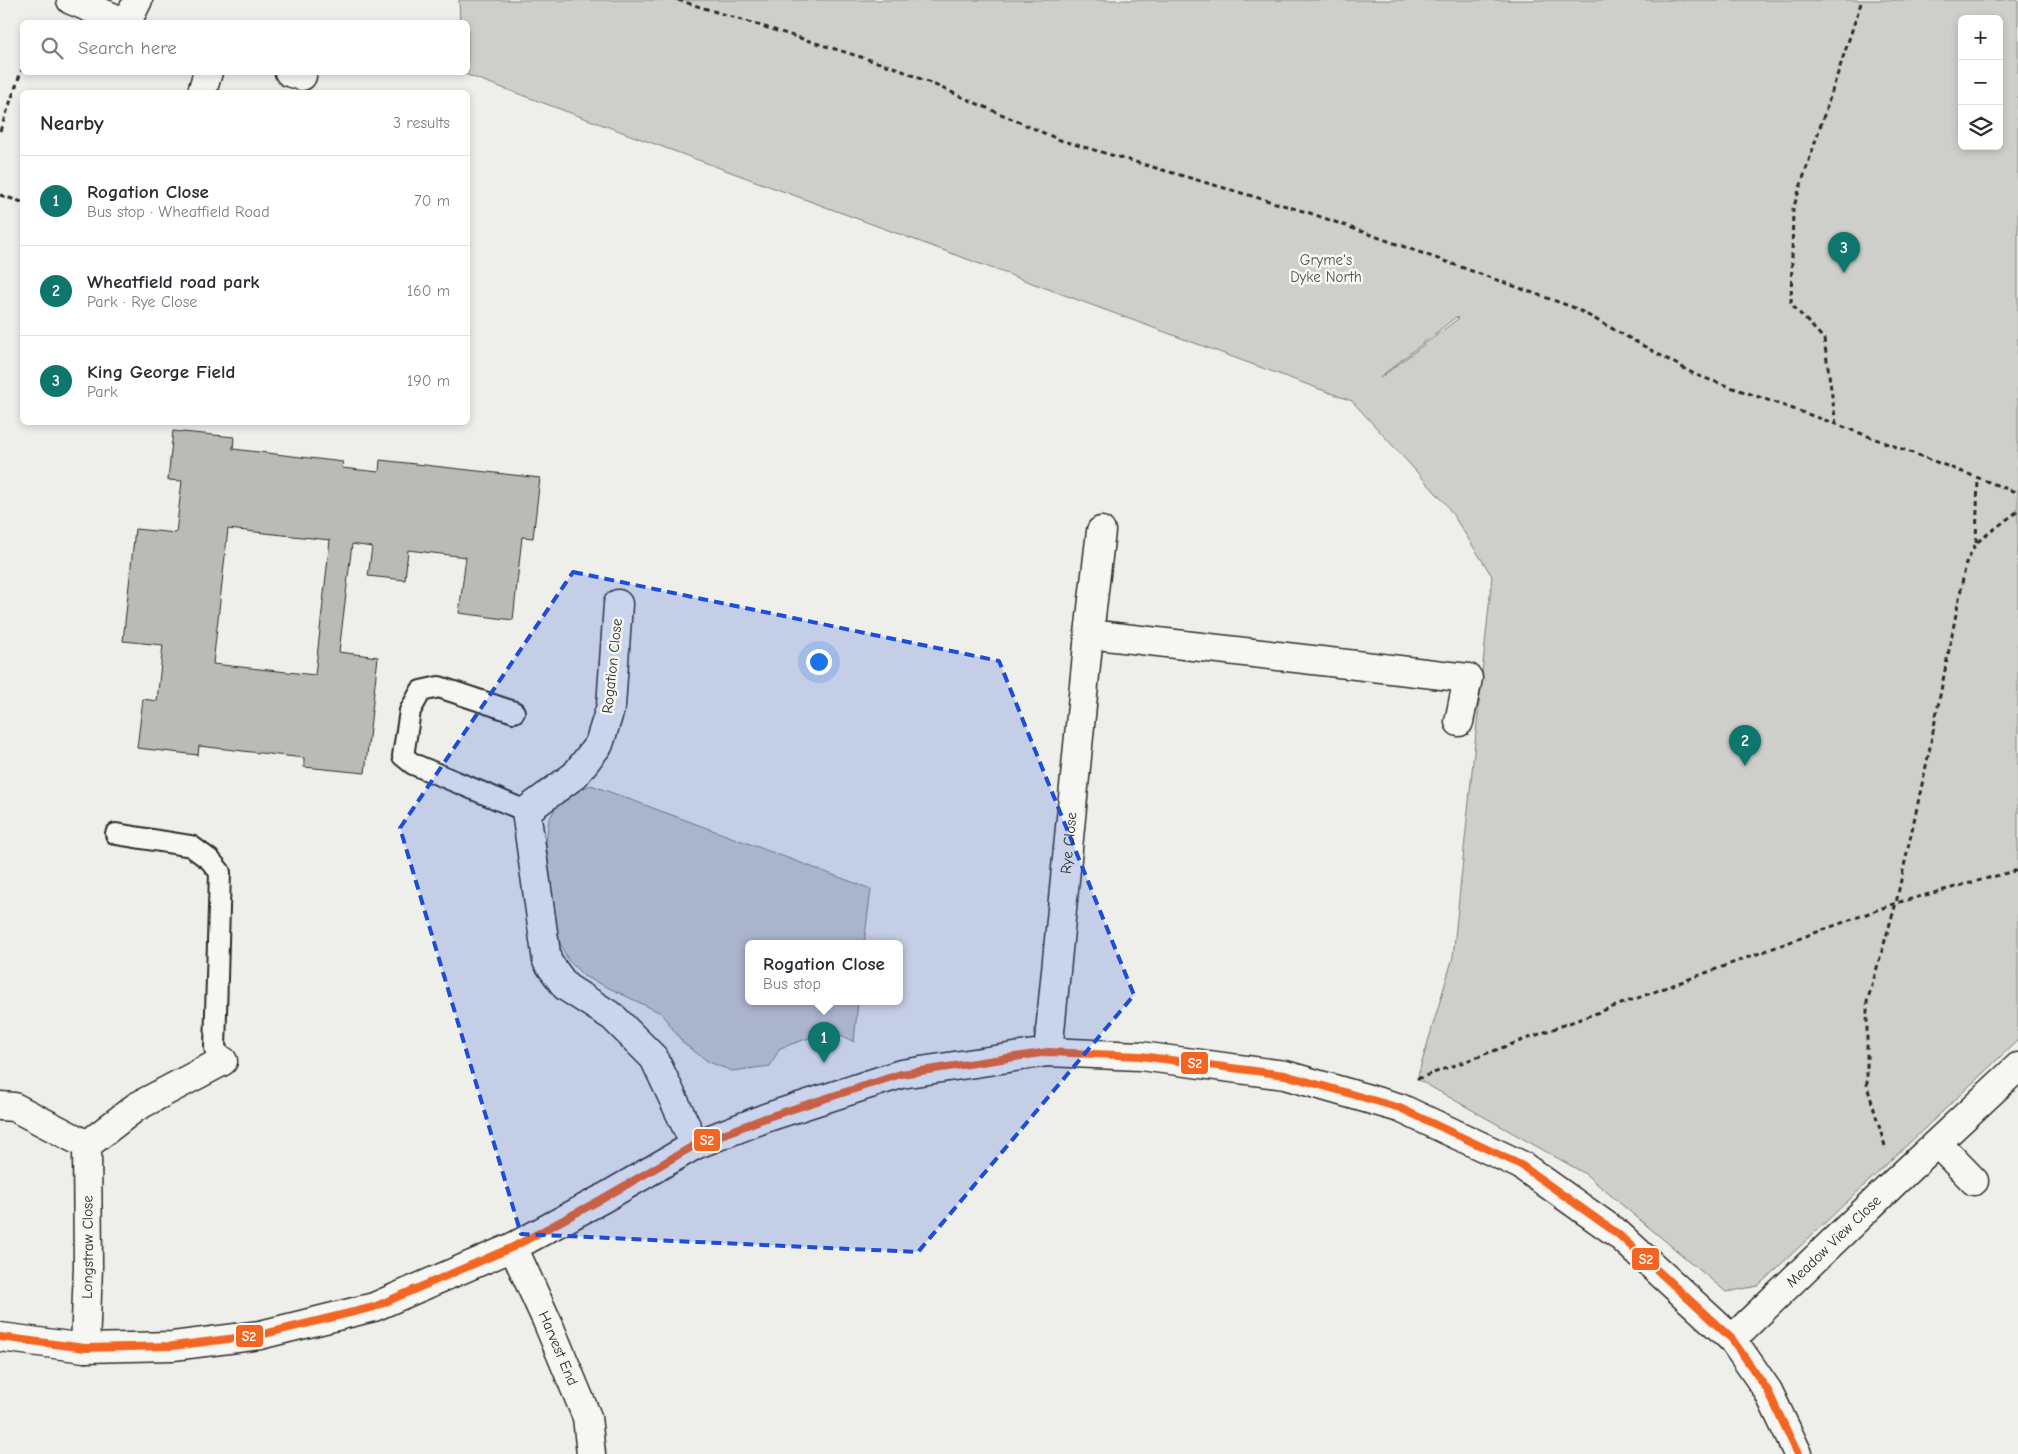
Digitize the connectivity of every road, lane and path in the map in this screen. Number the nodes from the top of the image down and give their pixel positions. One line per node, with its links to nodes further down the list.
1 (71, 0): 5 (street)
2 (138, 0): 6 (street)
3 (678, 0): 13 (path)
4 (1862, 0): 13 (path)
5 (121, 20)
6 (127, 20)
7 (20, 75): 10 (path)
8 (207, 75): 9 (street)
9 (203, 90)
10 (0, 131)
11 (0, 195): 12 (path)
12 (20, 201)
13 (1836, 424): 14 (path)
14 (1978, 478): 15 (path); 18 (path)
15 (2018, 493)
16 (2018, 511): 18 (path)
17 (1101, 531): 20 (street, Rye Close)
18 (1976, 542): 26 (path)
19 (618, 604): 23 (street, Rogation Close)
20 (1089, 634): 22 (street); 27 (street, Rye Close)
21 (514, 712): 23 (lane)
22 (1459, 722)
23 (526, 810): 32 (street)
24 (116, 834): 28 (lane)
25 (2018, 870): 26 (path)
26 (1896, 902): 31 (path); 35 (path)
27 (1048, 1052): 31 (street); 32 (street)
28 (223, 1060): 34 (street)
29 (2018, 1067): 33 (street, Meadow View Close)
30 (0, 1106): 34 (street)
31 (1400, 1108): 39 (street)
32 (694, 1144): 37 (street)
33 (1938, 1144): 35 (street, Meadow View Close); 36 (street)
34 (87, 1145): 40 (street, Longstraw Close)
35 (1896, 1181): 39 (street, Meadow View Close)
36 (1974, 1181)
37 (513, 1246): 40 (street); 41 (street, Harvest End)
38 (0, 1337): 40 (street)
39 (1732, 1340): 42 (street)
40 (85, 1348)
41 (591, 1454)
42 (1798, 1454)

